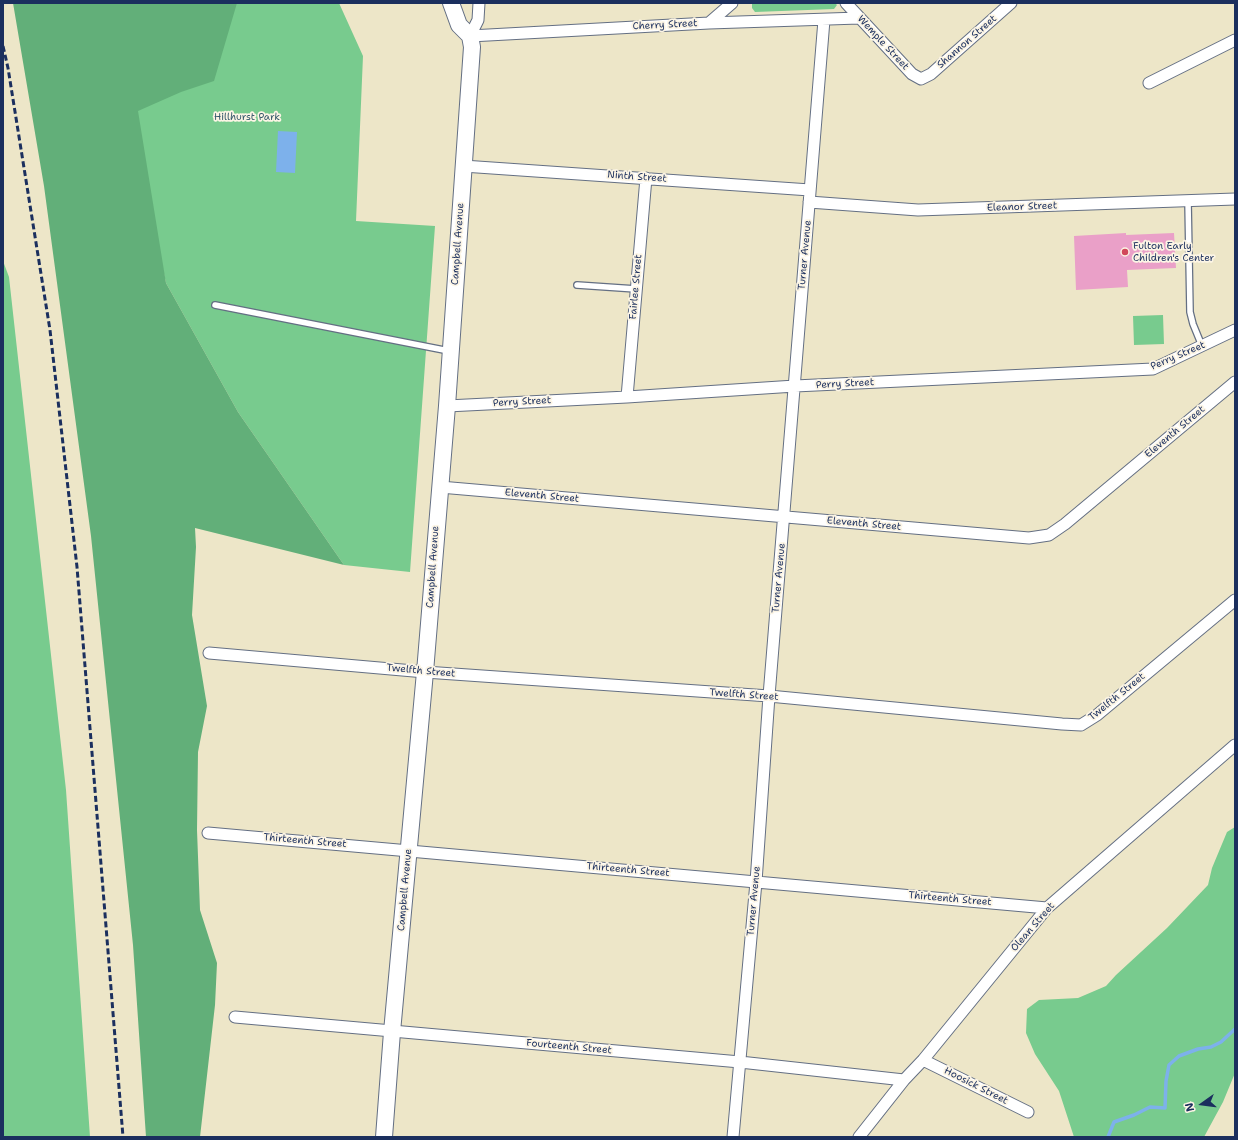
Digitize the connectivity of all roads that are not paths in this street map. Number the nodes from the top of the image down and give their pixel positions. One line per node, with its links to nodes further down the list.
1 (451, 3): 9 (street)
2 (479, 3): 9 (street)
3 (732, 3): 8 (street)
4 (846, 3): 6 (street, Wemple Street)
5 (1011, 3): 11 (street, Shannon Street)
6 (860, 18): 7 (street, Cherry Street); 11 (street, Wemple Street)
7 (824, 20): 8 (street, Cherry Street); 15 (street, Turner Avenue)
8 (710, 23): 9 (street, Cherry Street)
9 (470, 36): 13 (street, Campbell Avenue)
10 (1235, 40): 12 (street)
11 (921, 79)
12 (1149, 83)
13 (464, 166): 14 (street, Ninth Street); 23 (street, Campbell Avenue)
14 (646, 178): 15 (street, Ninth Street); 19 (street, Fairlee Street)
15 (810, 196): 17 (street, Eleanor Street); 25 (street, Turner Avenue)
16 (1235, 199): 17 (street, Eleanor Street)
17 (1188, 201): 22 (lane)
18 (577, 285): 19 (lane)
19 (636, 289): 26 (street, Fairlee Street)
20 (215, 305): 23 (lane)
21 (1235, 330): 22 (street, Perry Street)
22 (1202, 346): 25 (street, Perry Street)
23 (451, 352): 27 (street, Campbell Avenue)
24 (1235, 382): 29 (street, Eleventh Street)
25 (794, 386): 26 (street, Perry Street); 29 (street, Turner Avenue)
26 (627, 397): 27 (street, Perry Street)
27 (447, 406): 28 (street, Campbell Avenue)
28 (440, 487): 29 (street, Eleventh Street); 32 (street, Campbell Avenue)
29 (784, 517): 33 (street, Turner Avenue)
30 (1235, 600): 33 (street, Twelfth Street)
31 (210, 653): 32 (street, Twelfth Street)
32 (425, 672): 33 (street, Twelfth Street); 36 (street, Campbell Avenue)
33 (769, 696): 37 (street, Turner Avenue)
34 (1235, 745): 38 (street, Olean Street)
35 (208, 833): 36 (street, Thirteenth Street)
36 (409, 850): 37 (street, Thirteenth Street); 40 (street, Campbell Avenue)
37 (756, 882): 38 (street, Thirteenth Street); 42 (street, Turner Avenue)
38 (1047, 908): 41 (street, Olean Street)
39 (235, 1017): 40 (street, Fourteenth Street)
40 (392, 1032): 42 (street, Fourteenth Street); 45 (street, Campbell Avenue)
41 (924, 1060): 43 (street, Olean Street); 44 (street, Hoosick Street)
42 (740, 1062): 43 (street, Fourteenth Street); 46 (street, Turner Avenue)
43 (904, 1080): 47 (street, Olean Street)
44 (1028, 1112)
45 (384, 1137)
46 (733, 1137)
47 (859, 1137)

